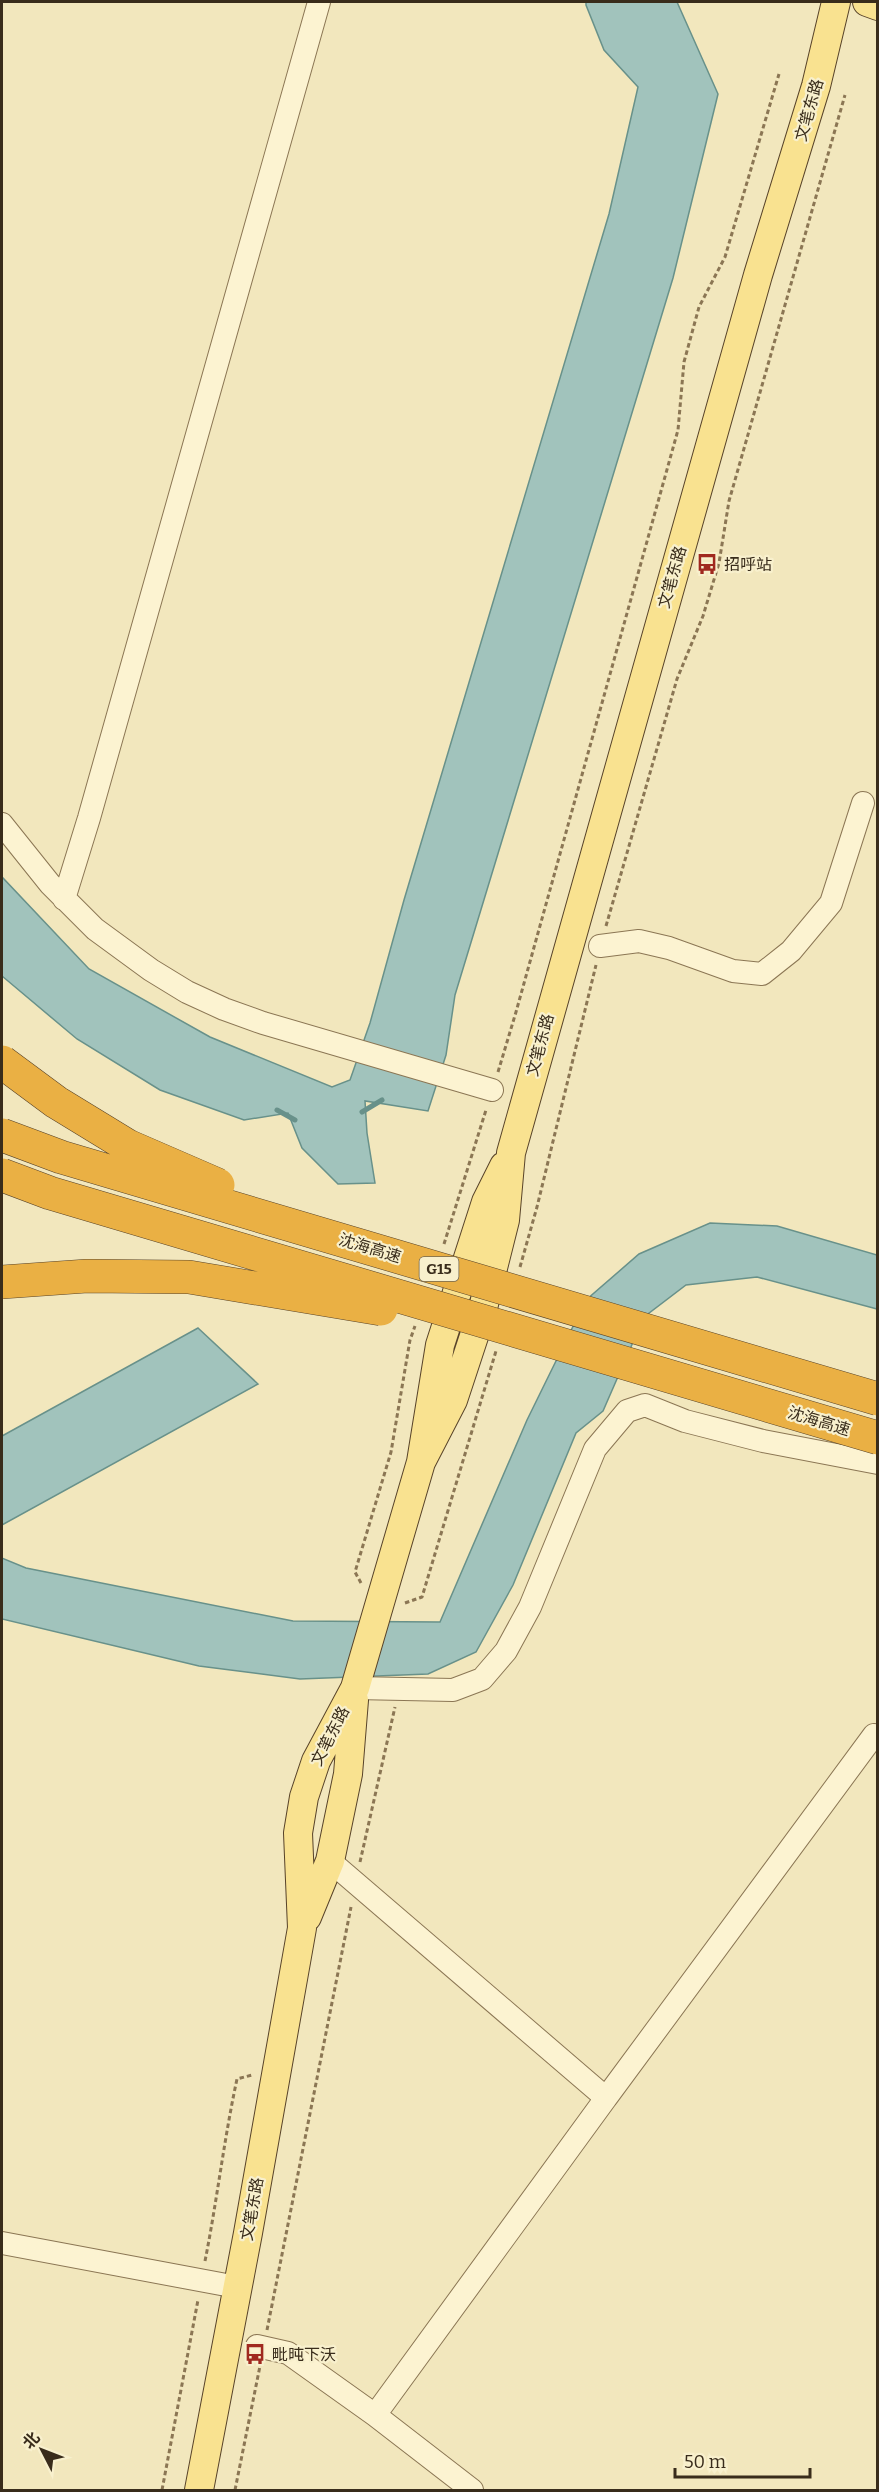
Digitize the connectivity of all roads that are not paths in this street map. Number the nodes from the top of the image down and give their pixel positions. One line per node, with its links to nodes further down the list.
1 (319, 2): 7 (street)
2 (836, 2): 19 (main road, 文笔东路)
3 (867, 2): 4 (main road)
4 (878, 6)
5 (863, 803): 8 (street)
6 (2, 824): 7 (street)
7 (64, 899): 10 (street)
8 (600, 946)
9 (2, 1062): 14 (highway, bridge)
10 (492, 1090)
11 (2, 1135): 14 (highway, 沈海高速 / G15, bridge)
12 (2, 1175): 15 (highway, 沈海高速 / G15, bridge)
13 (2, 1282): 15 (highway, bridge)
14 (516, 1283): 16 (highway, 沈海高速 / G15, bridge)
15 (511, 1338): 17 (highway, 沈海高速 / G15, bridge)
16 (878, 1399)
17 (878, 1438)
18 (878, 1463): 19 (street)
19 (355, 1688): 21 (main road, 文笔东路); 22 (main road, 文笔东路)
20 (874, 1735): 23 (street)
21 (330, 1861): 22 (main road, 文笔东路); 23 (street)
22 (302, 1928): 25 (main road, 文笔东路)
23 (606, 2097): 27 (street)
24 (2, 2243): 25 (street)
25 (237, 2287): 28 (main road, 文笔东路)
26 (260, 2346): 27 (street)
27 (375, 2415): 29 (street)
28 (199, 2490)
29 (472, 2490)

